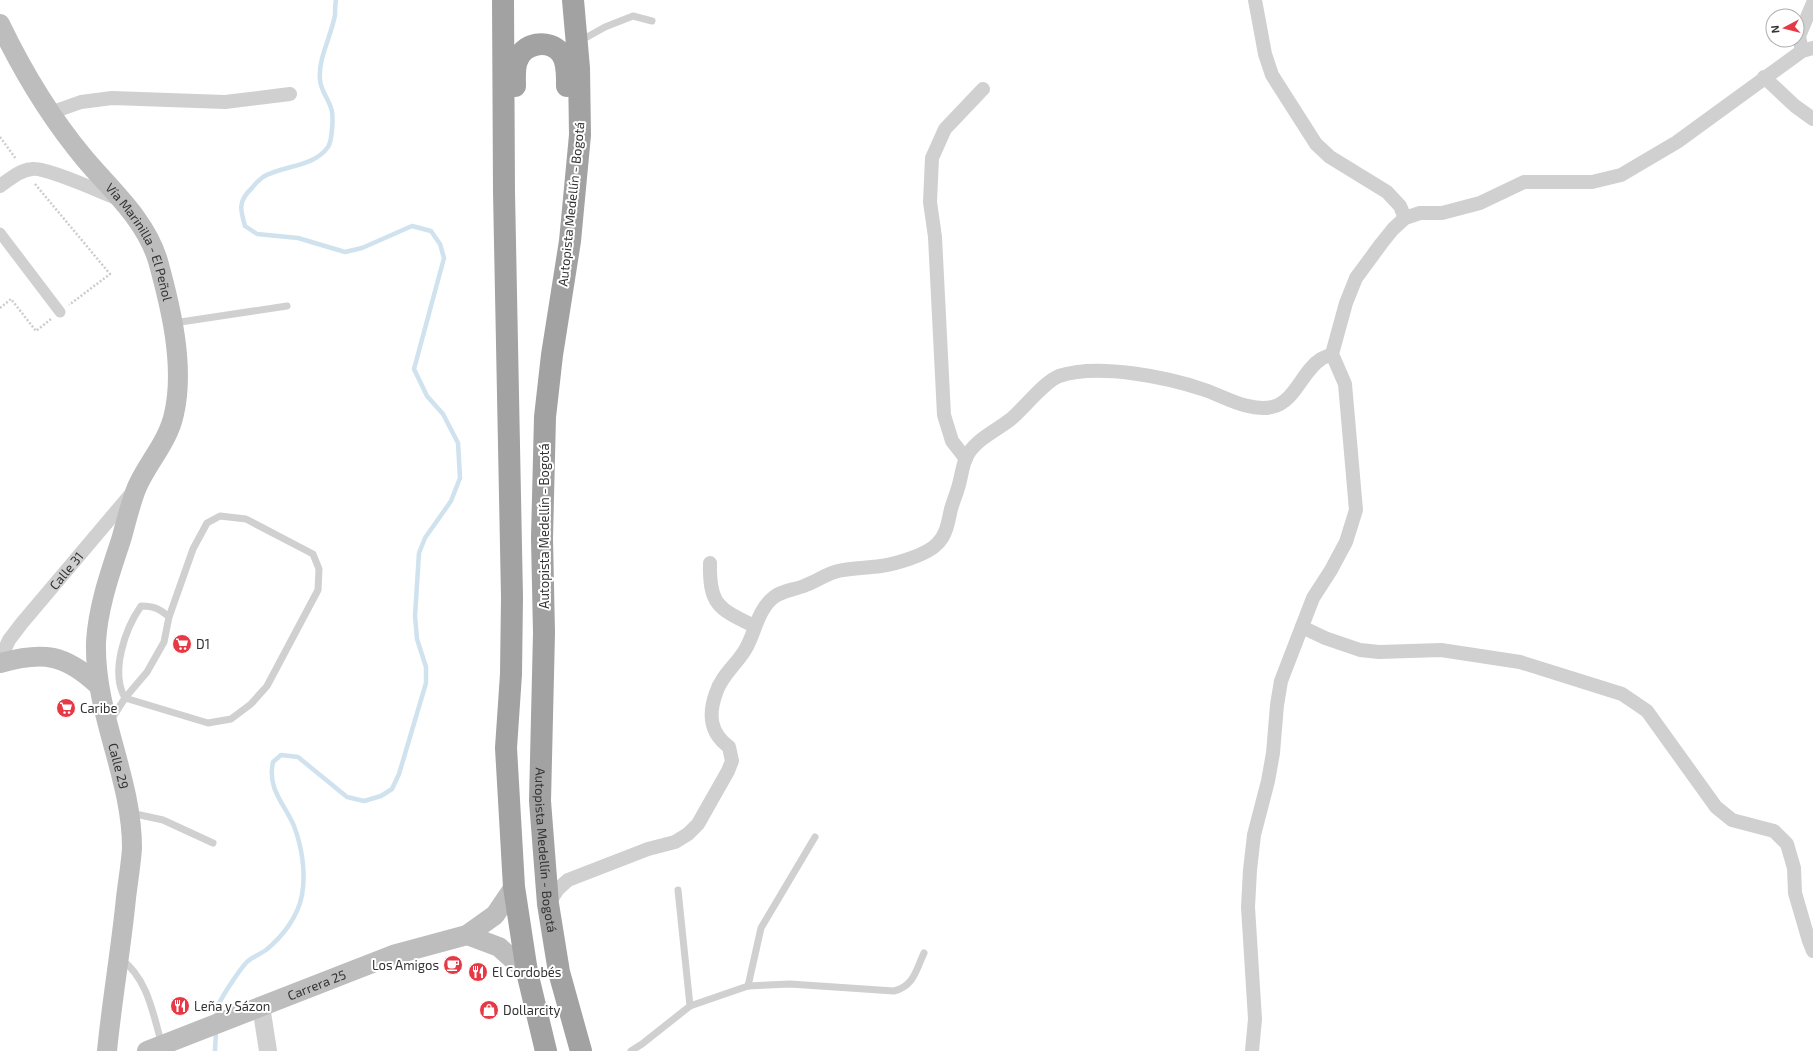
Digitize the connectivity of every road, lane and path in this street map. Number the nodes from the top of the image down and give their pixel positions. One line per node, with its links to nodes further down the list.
1 (503, 0): 17 (highway)
2 (573, 0): 7 (highway, Autopista Medellín - Bogotá)
3 (1255, 0): 19 (street)
4 (1813, 3): 8 (street)
5 (652, 21): 7 (lane)
6 (0, 24): 12 (main road, Vía Marinilla - El Peñol)
7 (578, 42): 21 (highway, Autopista Medellín - Bogotá)
8 (1807, 50): 9 (street)
9 (1764, 78): 13 (street); 19 (street)
10 (983, 89): 27 (street)
11 (290, 94): 12 (street)
12 (50, 113): 18 (main road, Vía Marinilla - El Peñol)
13 (1813, 119)
14 (0, 137): 15 (path)
15 (24, 170): 16 (street); 18 (street); 24 (path)
16 (0, 186)
17 (504, 192): 21 (highway); 41 (highway)
18 (122, 200): 25 (main road, Vía Marinilla - El Peñol)
19 (1405, 218): 26 (street)
20 (0, 233): 24 (street)
21 (570, 241): 43 (highway, Autopista Medellín - Bogotá)
22 (287, 306): 25 (lane)
23 (0, 308): 24 (path)
24 (60, 312)
25 (172, 324): 28 (main road, Vía Marinilla - El Peñol)
26 (1332, 354): 27 (street); 32 (street)
27 (966, 459): 31 (street)
28 (138, 486): 33 (street, Calle 31); 35 (main road, Calle 29)
29 (710, 564): 31 (street)
30 (169, 617): 36 (lane); 36 (lane); 36 (lane)
31 (754, 626): 43 (street)
32 (1302, 627): 45 (street); 58 (street)
33 (0, 659)
34 (0, 664): 35 (main road)
35 (98, 685): 37 (main road, Calle 29)
36 (125, 698): 37 (lane)
37 (108, 725): 38 (main road, Calle 29)
38 (128, 812): 40 (lane); 47 (main road, Calle 29)
39 (815, 837): 49 (lane)
40 (213, 843)
41 (514, 887): 44 (main road, Carrera 25); 48 (highway)
42 (678, 890): 51 (lane)
43 (548, 904): 56 (highway, Autopista Medellín - Bogotá)
44 (467, 935): 48 (main road); 50 (main road, Carrera 25)
45 (1813, 951)
46 (924, 953): 49 (lane)
47 (119, 957): 52 (lane); 53 (main road, Calle 29)
48 (528, 972): 55 (highway)
49 (748, 986): 51 (lane)
50 (261, 1006): 52 (main road, Carrera 25); 54 (street)
51 (690, 1006): 57 (lane)
52 (154, 1048)
53 (107, 1051)
54 (268, 1051)
55 (546, 1051)
56 (581, 1051)
57 (631, 1051)
58 (1252, 1051)

